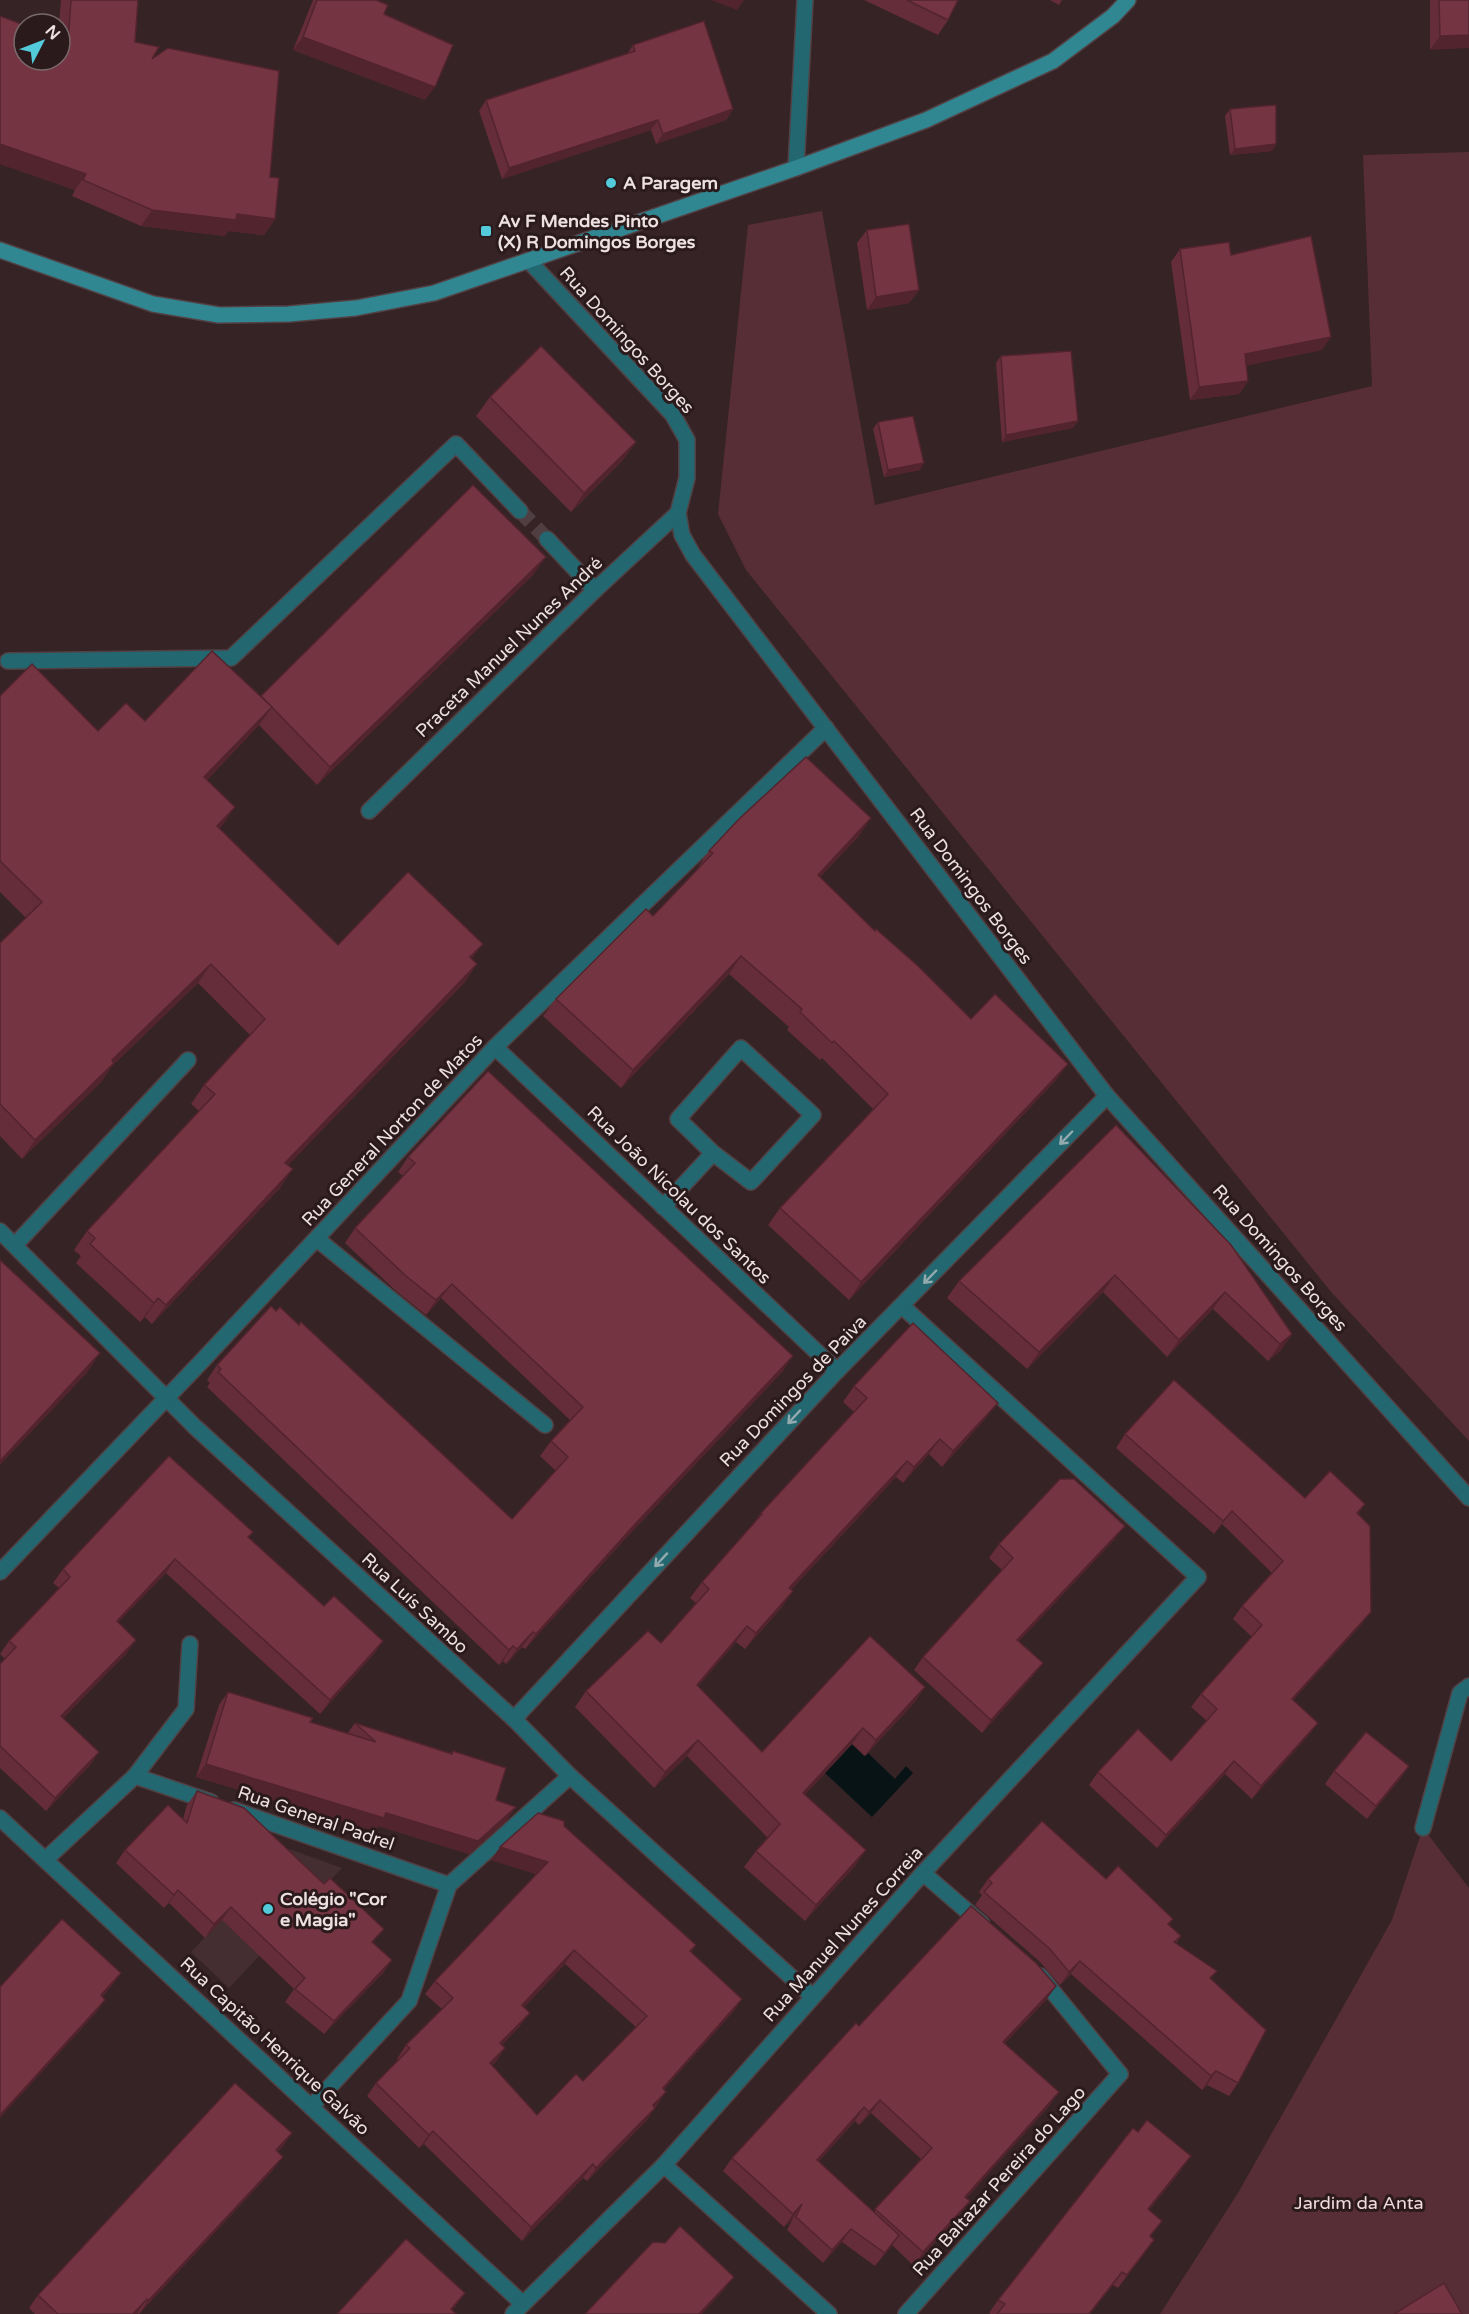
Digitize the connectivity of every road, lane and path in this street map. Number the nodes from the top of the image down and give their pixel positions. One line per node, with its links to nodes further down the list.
1 (805, 0): 3 (street)
2 (1128, 0): 3 (main road)
3 (796, 168): 5 (main road)
4 (0, 250): 5 (main road)
5 (529, 261): 7 (street, Rua Domingos Borges)
6 (520, 511): 10 (street)
7 (678, 513): 9 (street, Praceta Manuel Nunes André); 11 (street, Rua Domingos Borges)
8 (547, 539): 9 (street)
9 (595, 590): 12 (street, Praceta Manuel Nunes André)
10 (3, 661)
11 (825, 728): 13 (street, Rua General Norton de Matos); 15 (street, Rua Domingos Borges)
12 (369, 811)
13 (495, 1047): 17 (street, Rua João Nicolau dos Santos); 19 (street, Rua General Norton de Matos)
14 (188, 1060): 20 (street)
15 (1107, 1096): 21 (street, Rua Domingos de Paiva, one-way to 21); 25 (street, Rua Domingos Borges)
16 (713, 1153): 16 (street); 17 (street)
17 (663, 1207): 22 (street, Rua João Nicolau dos Santos)
18 (0, 1231): 20 (street, Rua Luís Sambo)
19 (316, 1239): 23 (street, Rua General Norton de Matos); 24 (street)
20 (15, 1245): 23 (street, Rua Luís Sambo)
21 (902, 1306): 22 (street, Rua Domingos de Paiva); 35 (street, Rua Manuel Nunes Correia)
22 (837, 1371): 29 (street, Rua Domingos de Paiva, one-way to 29)
23 (166, 1400): 26 (street, Rua General Norton de Matos); 29 (street, Rua Luís Sambo)
24 (545, 1425)
25 (1469, 1498)
26 (0, 1572)
27 (190, 1644): 30 (street)
28 (1469, 1686): 33 (street)
29 (514, 1719): 31 (street, Rua Luís Sambo)
30 (135, 1776): 34 (street); 36 (street, Rua General Padrel)
31 (570, 1776): 36 (street); 39 (street, Rua Luís Sambo)
32 (0, 1818): 34 (street, Rua Capitão Henrique Galvão)
33 (1423, 1828)
34 (46, 1859): 40 (street, Rua Capitão Henrique Galvão)
35 (923, 1873): 37 (street); 39 (street, Rua Manuel Nunes Correia)
36 (449, 1885): 40 (street)
37 (992, 1932)
38 (1026, 1961): 44 (street, Rua Baltazar Pereira do Lago)
39 (812, 1996): 41 (street, Rua Manuel Nunes Correia)
40 (311, 2107): 42 (street, Rua Capitão Henrique Galvão)
41 (664, 2165): 42 (street, Rua Manuel Nunes Correia); 43 (street)
42 (518, 2309)
43 (829, 2314)
44 (906, 2314)

